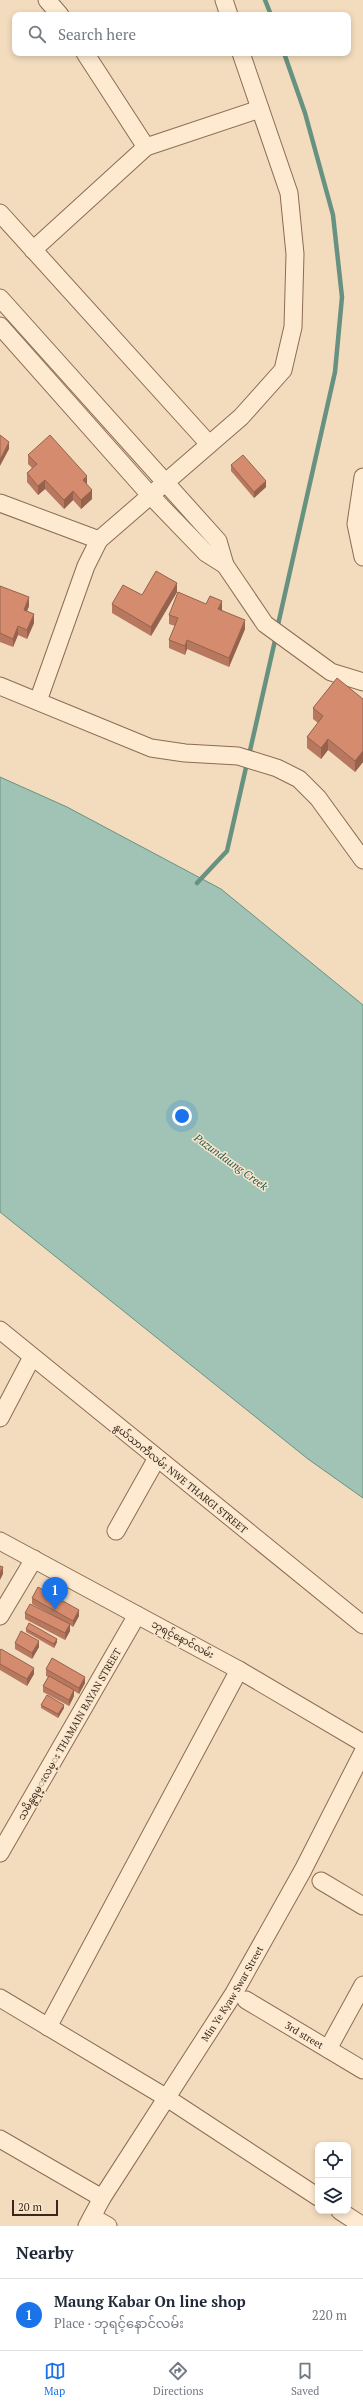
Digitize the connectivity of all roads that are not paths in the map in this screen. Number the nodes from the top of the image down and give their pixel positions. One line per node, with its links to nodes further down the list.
1 (47, 0): 3 (street)
2 (224, 0): 4 (street)
3 (57, 12)
4 (228, 12)
5 (87, 56): 8 (street)
6 (243, 56): 7 (street)
7 (260, 109): 8 (street); 14 (street)
8 (146, 147): 10 (street)
9 (0, 213): 10 (street)
10 (33, 250): 14 (street)
11 (0, 298): 16 (street)
12 (0, 326): 13 (street)
13 (6, 337): 17 (street)
14 (209, 444): 16 (street)
15 (363, 476): 20 (street)
16 (165, 482): 17 (street); 21 (street)
17 (150, 495): 19 (street); 21 (street)
18 (0, 503): 19 (street)
19 (99, 540): 24 (street)
20 (363, 557)
21 (225, 565): 22 (street)
22 (363, 682)
23 (0, 686): 24 (street)
24 (38, 701): 25 (street)
25 (363, 860)
26 (0, 1330): 27 (street, နွယ်သာကီလမ်း NWE THARGI STREET)
27 (32, 1357): 28 (street); 29 (street, နွယ်သာကီလမ်း NWE THARGI STREET)
28 (0, 1418)
29 (157, 1458): 30 (street); 35 (street, နွယ်သာကီလမ်း NWE THARGI STREET)
30 (116, 1531)
31 (0, 1541): 32 (street, ဘုရင့်နောင်လမ်း)
32 (34, 1559): 33 (street, ဘုရင့်နောင်လမ်း); 34 (street)
33 (137, 1615): 36 (street, ဘုရင့်နောင်လမ်း); 39 (street, သမိန္ဗရမ္းလမ္း THAMAIN BAYAN STREET)
34 (0, 1616)
35 (363, 1625)
36 (239, 1670): 37 (street, ဘုရင့်နောင်လမ်း); 45 (street)
37 (363, 1743)
38 (363, 1752): 48 (street, Min Ye Kyaw Swar Street)
39 (0, 1853)
40 (321, 1881): 41 (street)
41 (363, 1906)
42 (363, 1985): 46 (street)
43 (0, 1998): 45 (street)
44 (246, 2000): 46 (street, 3rd street)
45 (48, 2027): 48 (street)
46 (328, 2049): 47 (street, 3rd street)
47 (363, 2070)
48 (167, 2098): 50 (street); 51 (street, Min Ye Kyaw Swar Street)
49 (0, 2139): 51 (street)
50 (315, 2194)
51 (102, 2198): 53 (street, Min Ye Kyaw Swar Street)
52 (345, 2214): 55 (street)
53 (89, 2221): 54 (street)
54 (108, 2226)
55 (363, 2226)

